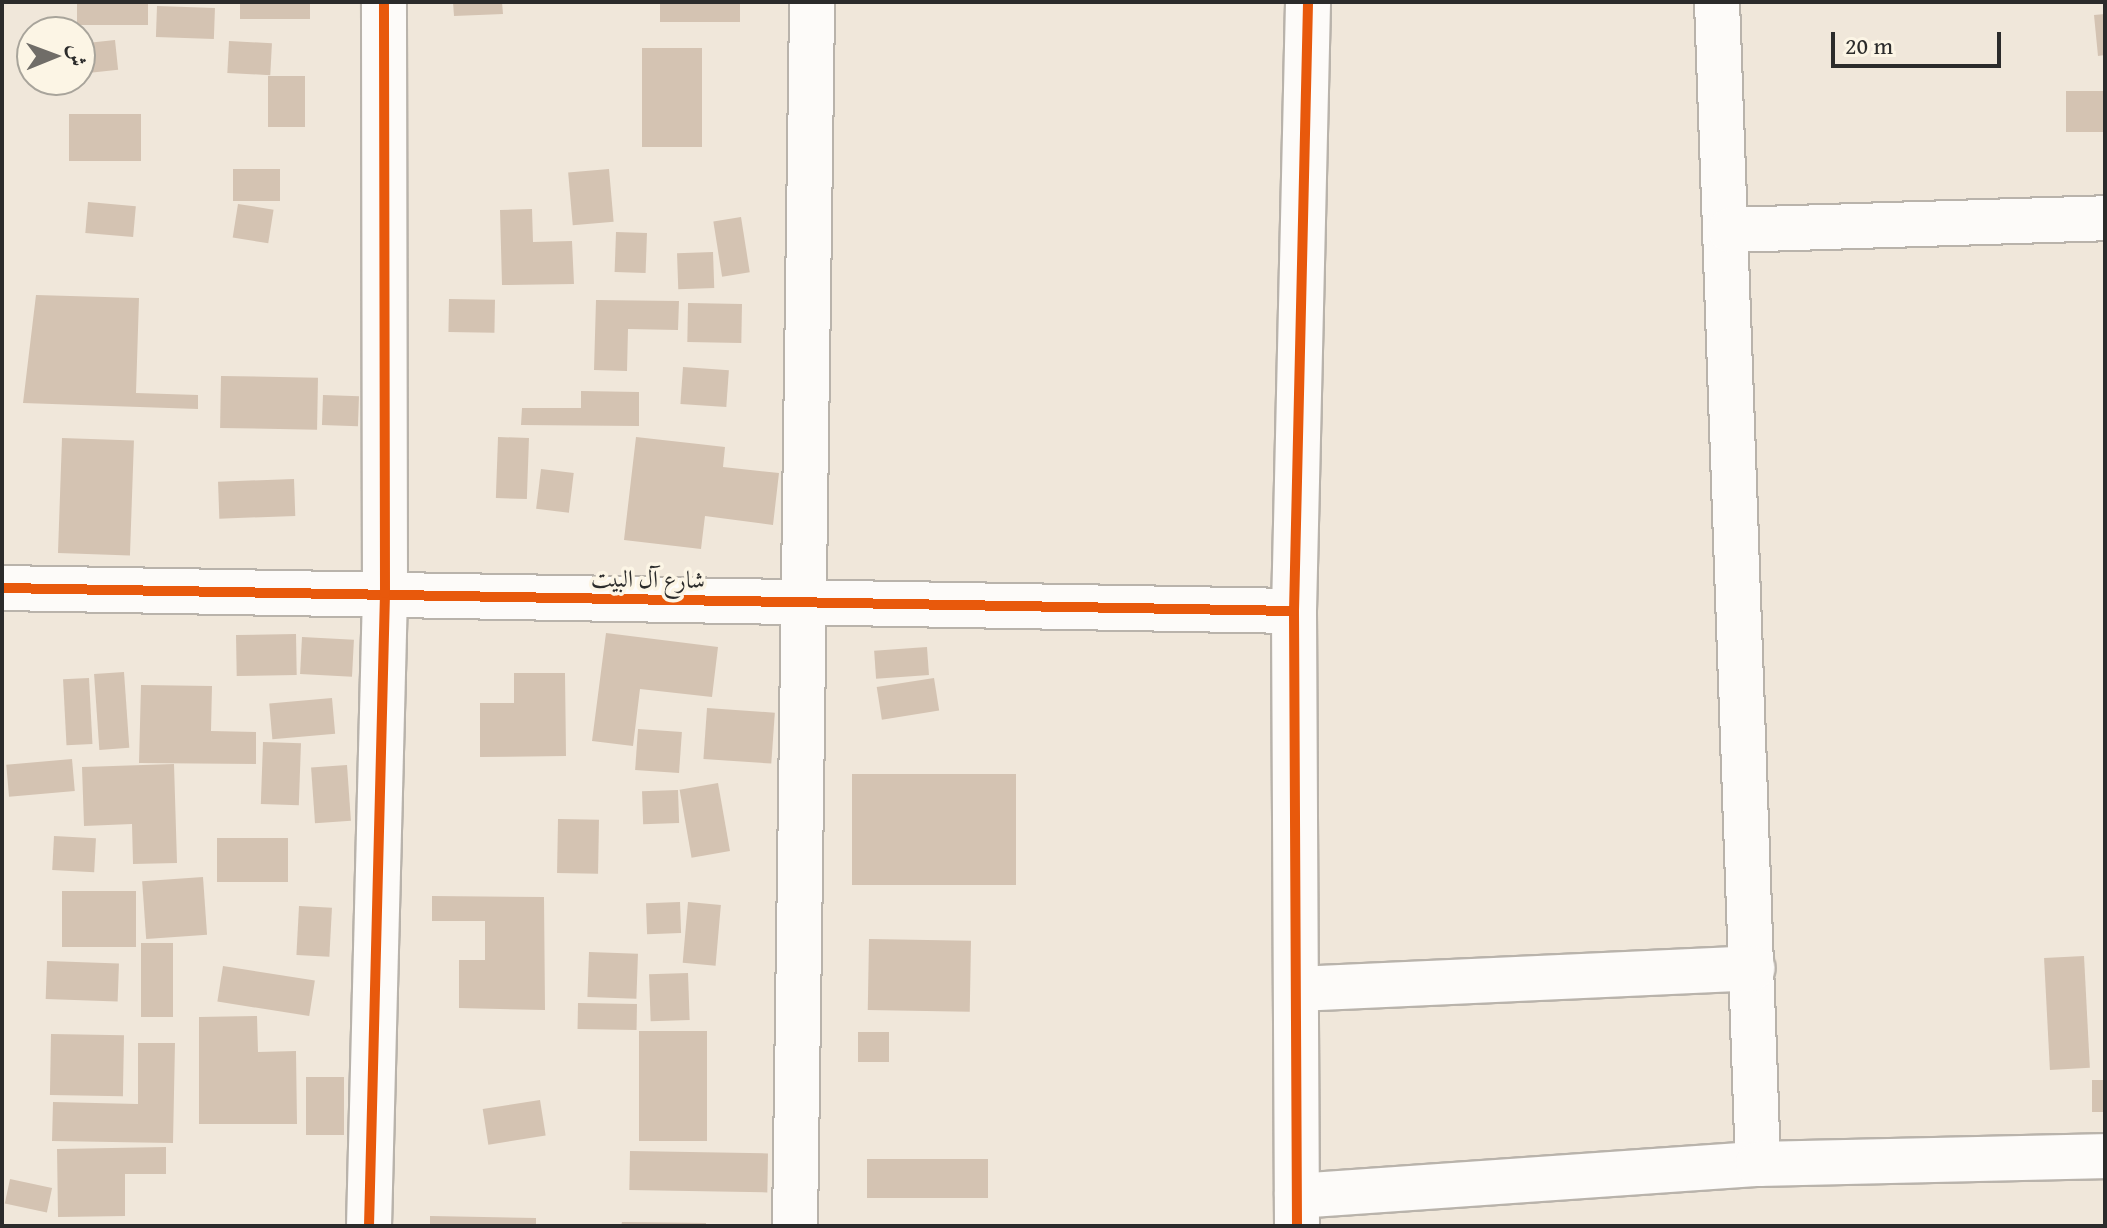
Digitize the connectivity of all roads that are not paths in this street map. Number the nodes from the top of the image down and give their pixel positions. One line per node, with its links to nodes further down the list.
1 (384, 2): 8 (street)
2 (812, 2): 9 (street)
3 (1308, 2): 10 (street)
4 (1717, 2): 6 (street)
5 (2105, 218): 6 (street)
6 (1730, 230): 11 (street)
7 (2, 588): 8 (street, شارع آل البيت)
8 (385, 593): 9 (street, شارع آل البيت); 16 (street)
9 (802, 603): 10 (street, شارع آل البيت); 17 (street)
10 (1294, 611): 12 (street)
11 (1753, 968): 12 (street); 14 (street)
12 (1297, 989): 15 (street)
13 (2105, 1156): 14 (street)
14 (1758, 1164): 15 (street)
15 (1297, 1211)
16 (369, 1226)
17 (795, 1226)

